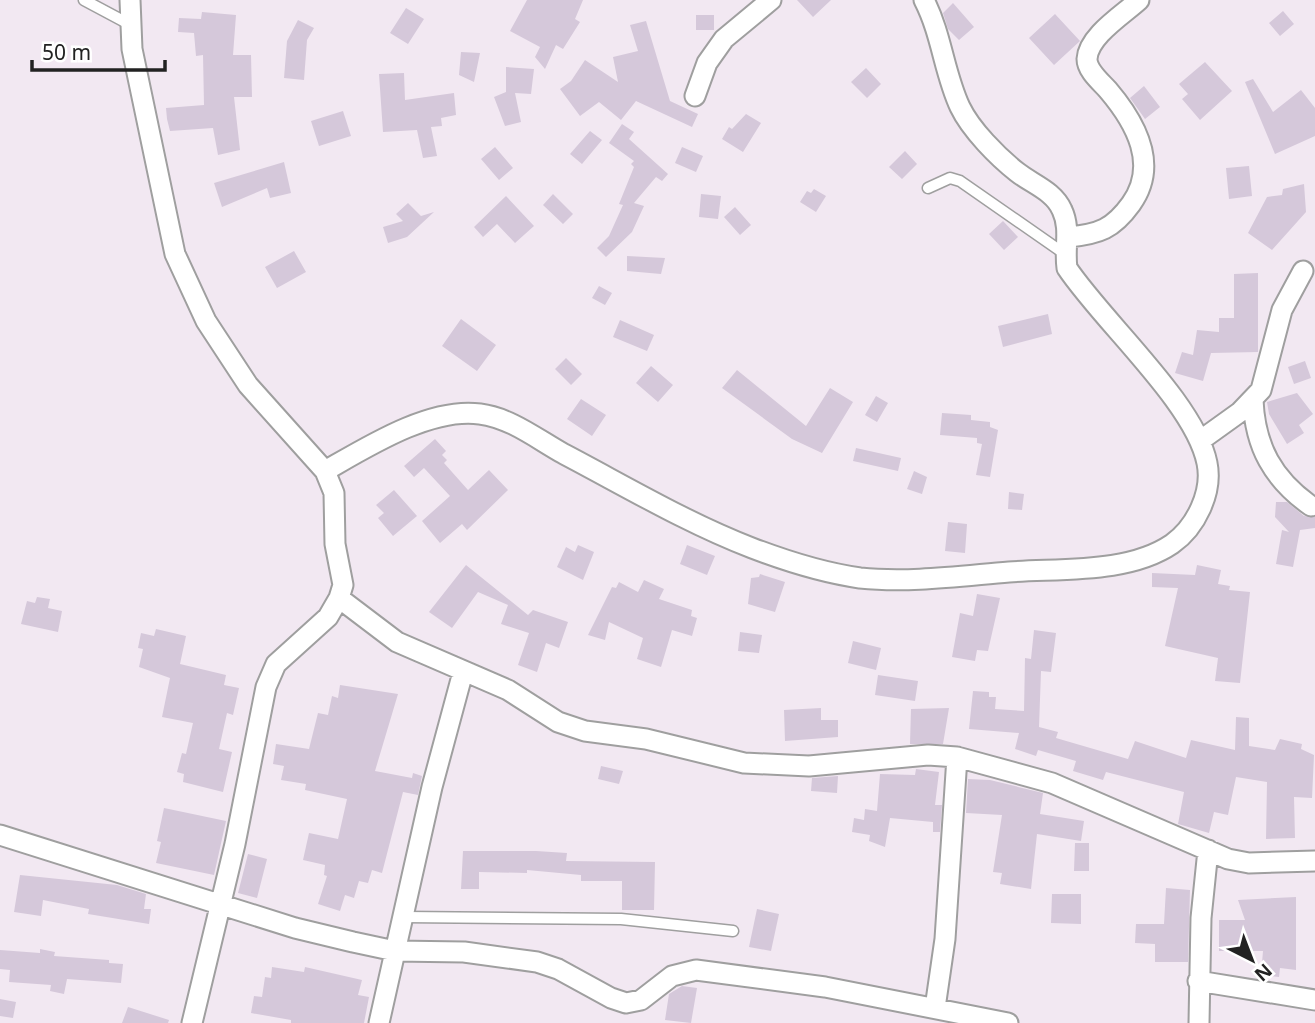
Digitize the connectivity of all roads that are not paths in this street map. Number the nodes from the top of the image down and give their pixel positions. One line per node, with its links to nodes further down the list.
1 (84, 0): 6 (lane)
2 (130, 0): 6 (street)
3 (771, 0): 7 (street)
4 (924, 0): 9 (street)
5 (1139, 0): 9 (street)
6 (130, 24): 13 (street)
7 (695, 96)
8 (928, 188): 9 (lane)
9 (1067, 246): 12 (street)
10 (1303, 271): 11 (street)
11 (1253, 400): 12 (street); 14 (street)
12 (1201, 440): 13 (street)
13 (325, 471): 15 (street)
14 (1311, 506)
15 (340, 598): 16 (street); 21 (street)
16 (463, 672): 17 (street); 22 (street)
17 (957, 757): 19 (street); 27 (street)
18 (0, 835): 21 (street)
19 (1208, 850): 20 (street); 25 (street)
20 (1315, 861)
21 (219, 903): 24 (street); 29 (street)
22 (404, 917): 23 (lane); 24 (street)
23 (733, 931)
24 (395, 951): 27 (street); 30 (street)
25 (1198, 981): 26 (street); 31 (street)
26 (1315, 1000)
27 (936, 1009): 28 (street)
28 (994, 1022)
29 (192, 1023)
30 (379, 1023)
31 (1199, 1023)

